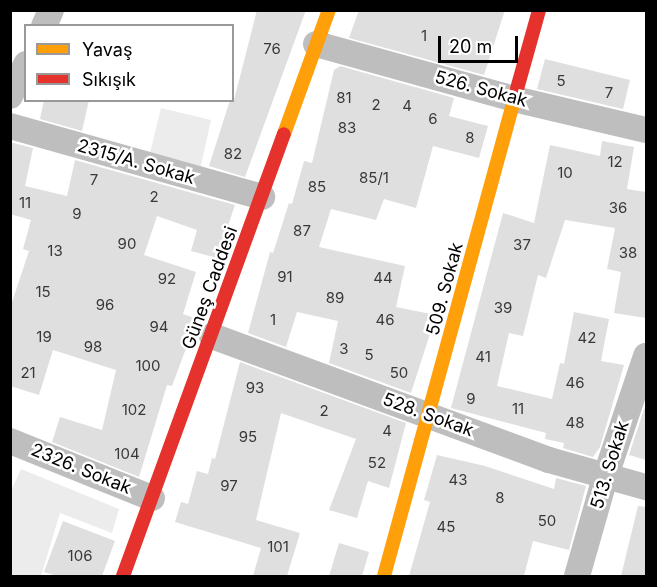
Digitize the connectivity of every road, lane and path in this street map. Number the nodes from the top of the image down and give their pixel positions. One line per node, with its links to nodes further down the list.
1 (51, 10): 4 (street)
2 (329, 10): 5 (street, Güneş Caddesi)
3 (539, 10): 8 (street, 509. Sokak)
4 (45, 24)
5 (316, 44): 8 (street, 526. Sokak); 11 (street, Güneş Caddesi)
6 (24, 68): 7 (street)
7 (10, 96)
8 (514, 99): 10 (street, 526. Sokak); 14 (street, 509. Sokak)
9 (10, 126): 11 (street, 2315/A. Sokak)
10 (646, 130)
11 (262, 197): 12 (street, Güneş Caddesi)
12 (212, 336): 14 (street, 528. Sokak); 18 (street, Güneş Caddesi)
13 (646, 356): 16 (street, 513. Sokak)
14 (429, 416): 16 (street, 528. Sokak); 20 (street, 509. Sokak)
15 (10, 441): 18 (street, 2326. Sokak)
16 (605, 478): 17 (street, 528. Sokak); 21 (street, 513. Sokak)
17 (646, 487)
18 (152, 498): 19 (street, Güneş Caddesi)
19 (123, 576)
20 (384, 576)
21 (577, 576)

